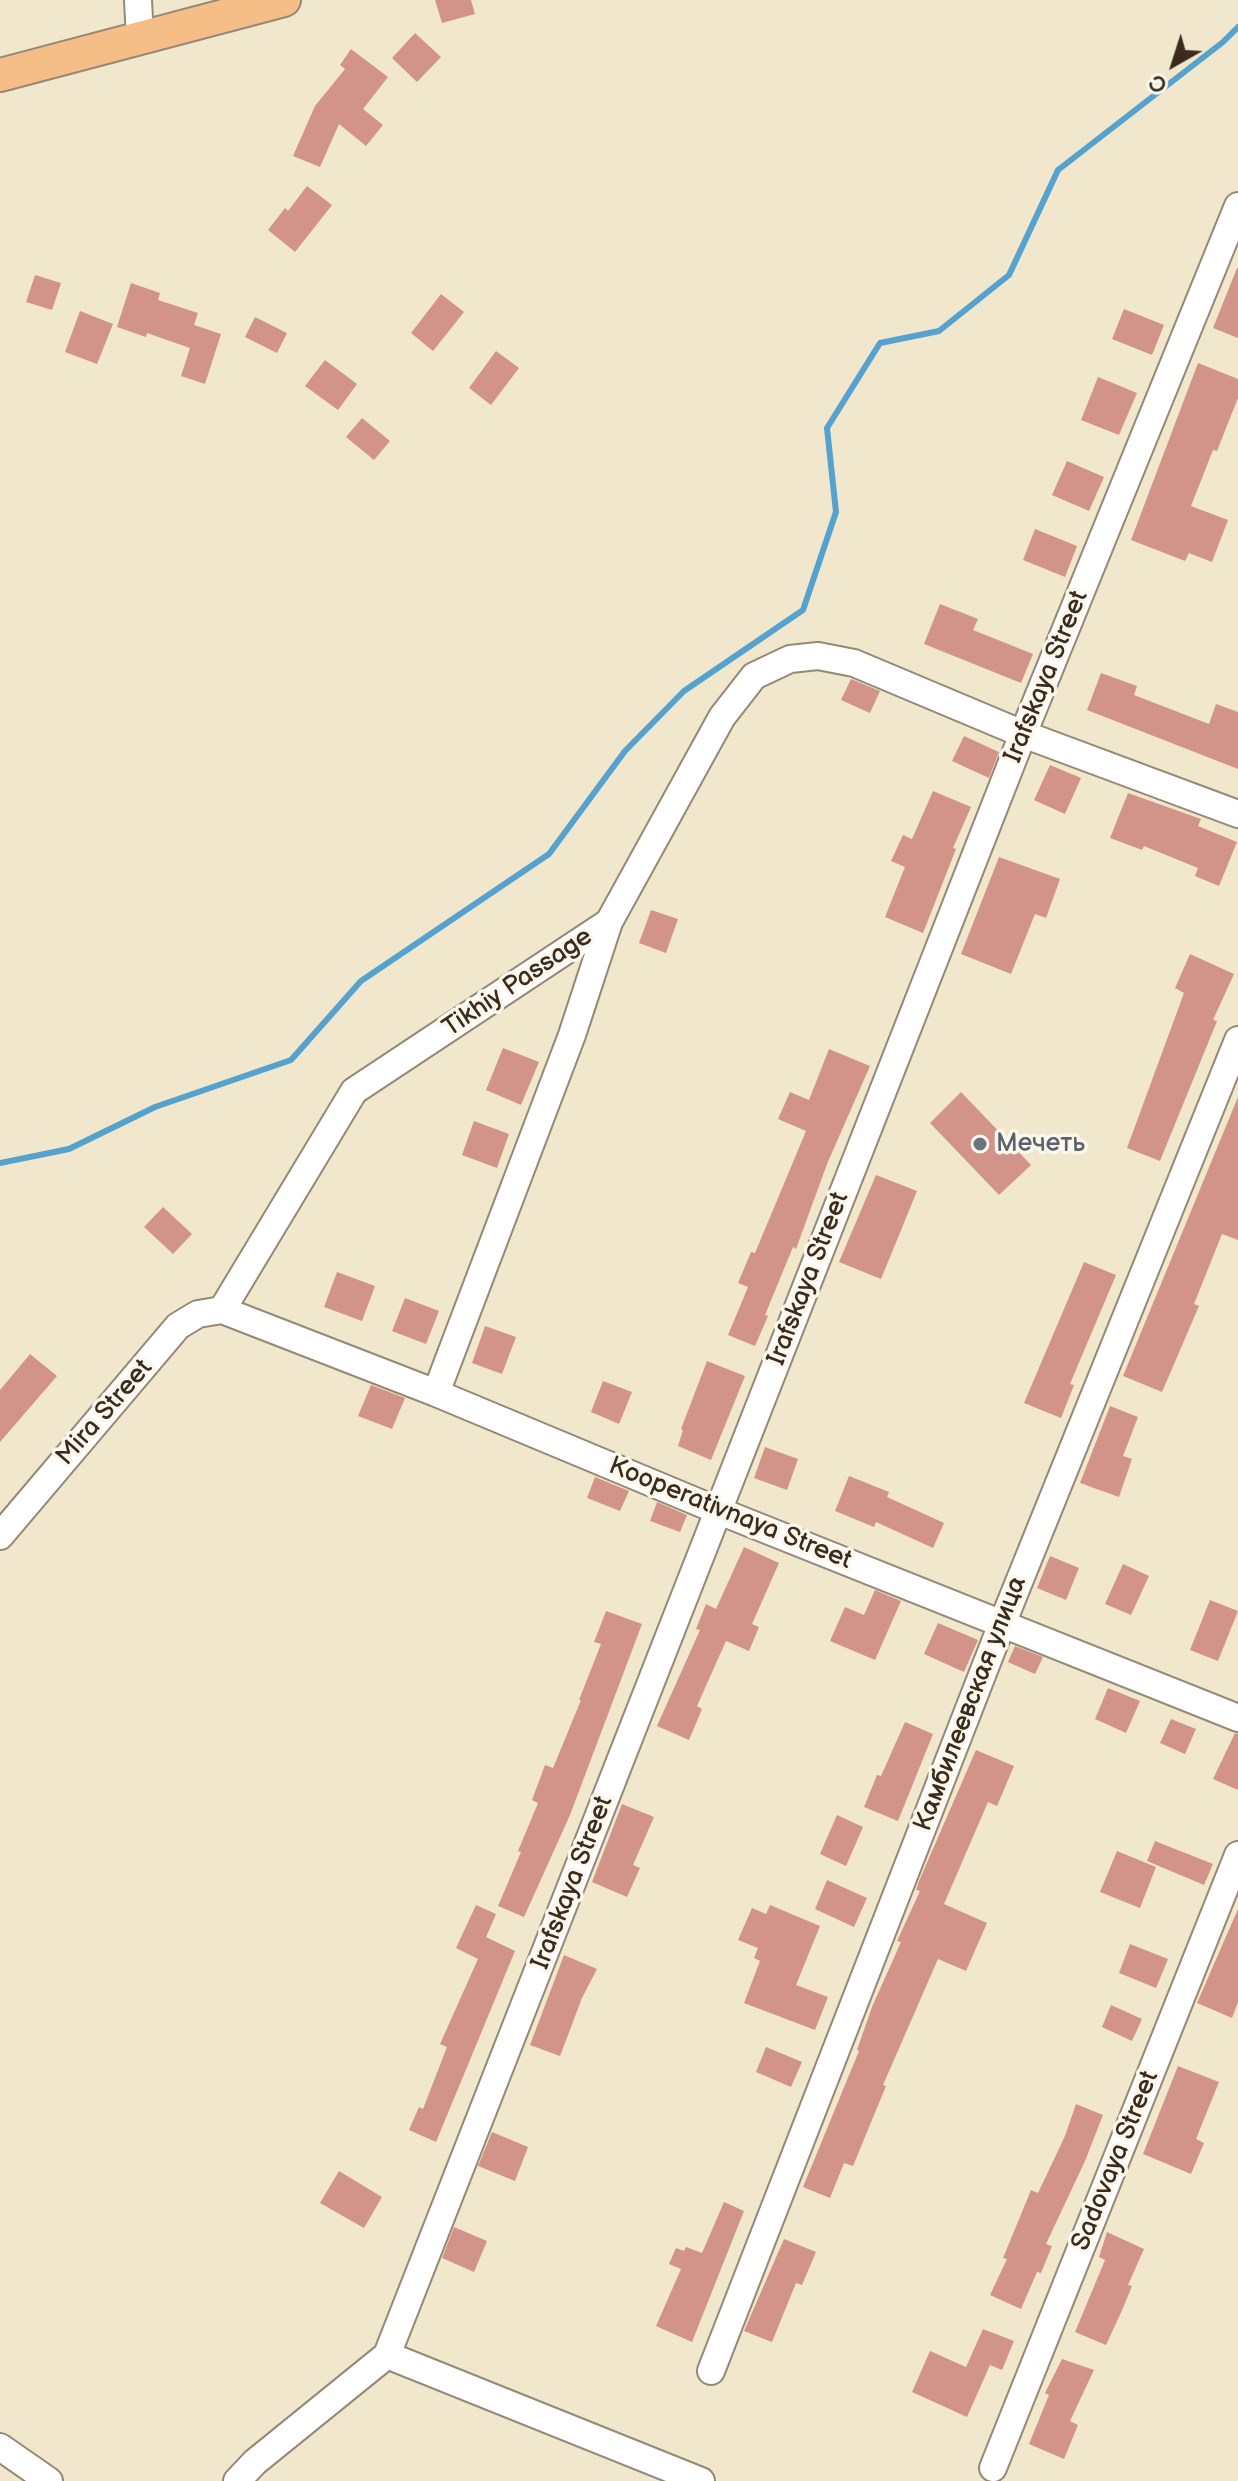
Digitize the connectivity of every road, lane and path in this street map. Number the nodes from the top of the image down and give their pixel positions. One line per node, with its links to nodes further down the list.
1 (138, 0): 3 (street)
2 (284, 0): 3 (main road)
3 (140, 39): 4 (main road)
4 (0, 75)
5 (1238, 206): 6 (street, Irafskaya Street)
6 (1023, 734): 7 (street, Tikhiy Passage); 8 (street, Tikhiy Passage); 12 (street, Irafskaya Street)
7 (1238, 814)
8 (609, 922): 10 (street, Tikhiy Passage); 11 (street)
9 (1238, 1040): 14 (street, Камбилеевская улица)
10 (222, 1310): 11 (street, Kooperativnaya Street); 13 (street, Mira Street)
11 (436, 1393): 12 (street, Kooperativnaya Street)
12 (719, 1511): 14 (street, Kooperativnaya Street); 17 (street, Irafskaya Street)
13 (0, 1536)
14 (1002, 1624): 15 (street, Kooperativnaya Street); 18 (street, Камбилеевская улица)
15 (1238, 1718)
16 (1238, 1855): 20 (street, Sadovaya Street)
17 (387, 2355): 21 (street); 23 (street)
18 (711, 2371)
19 (0, 2447): 22 (street)
20 (993, 2468)
21 (656, 2474): 24 (street)
22 (49, 2481)
23 (237, 2481)
24 (701, 2481)

